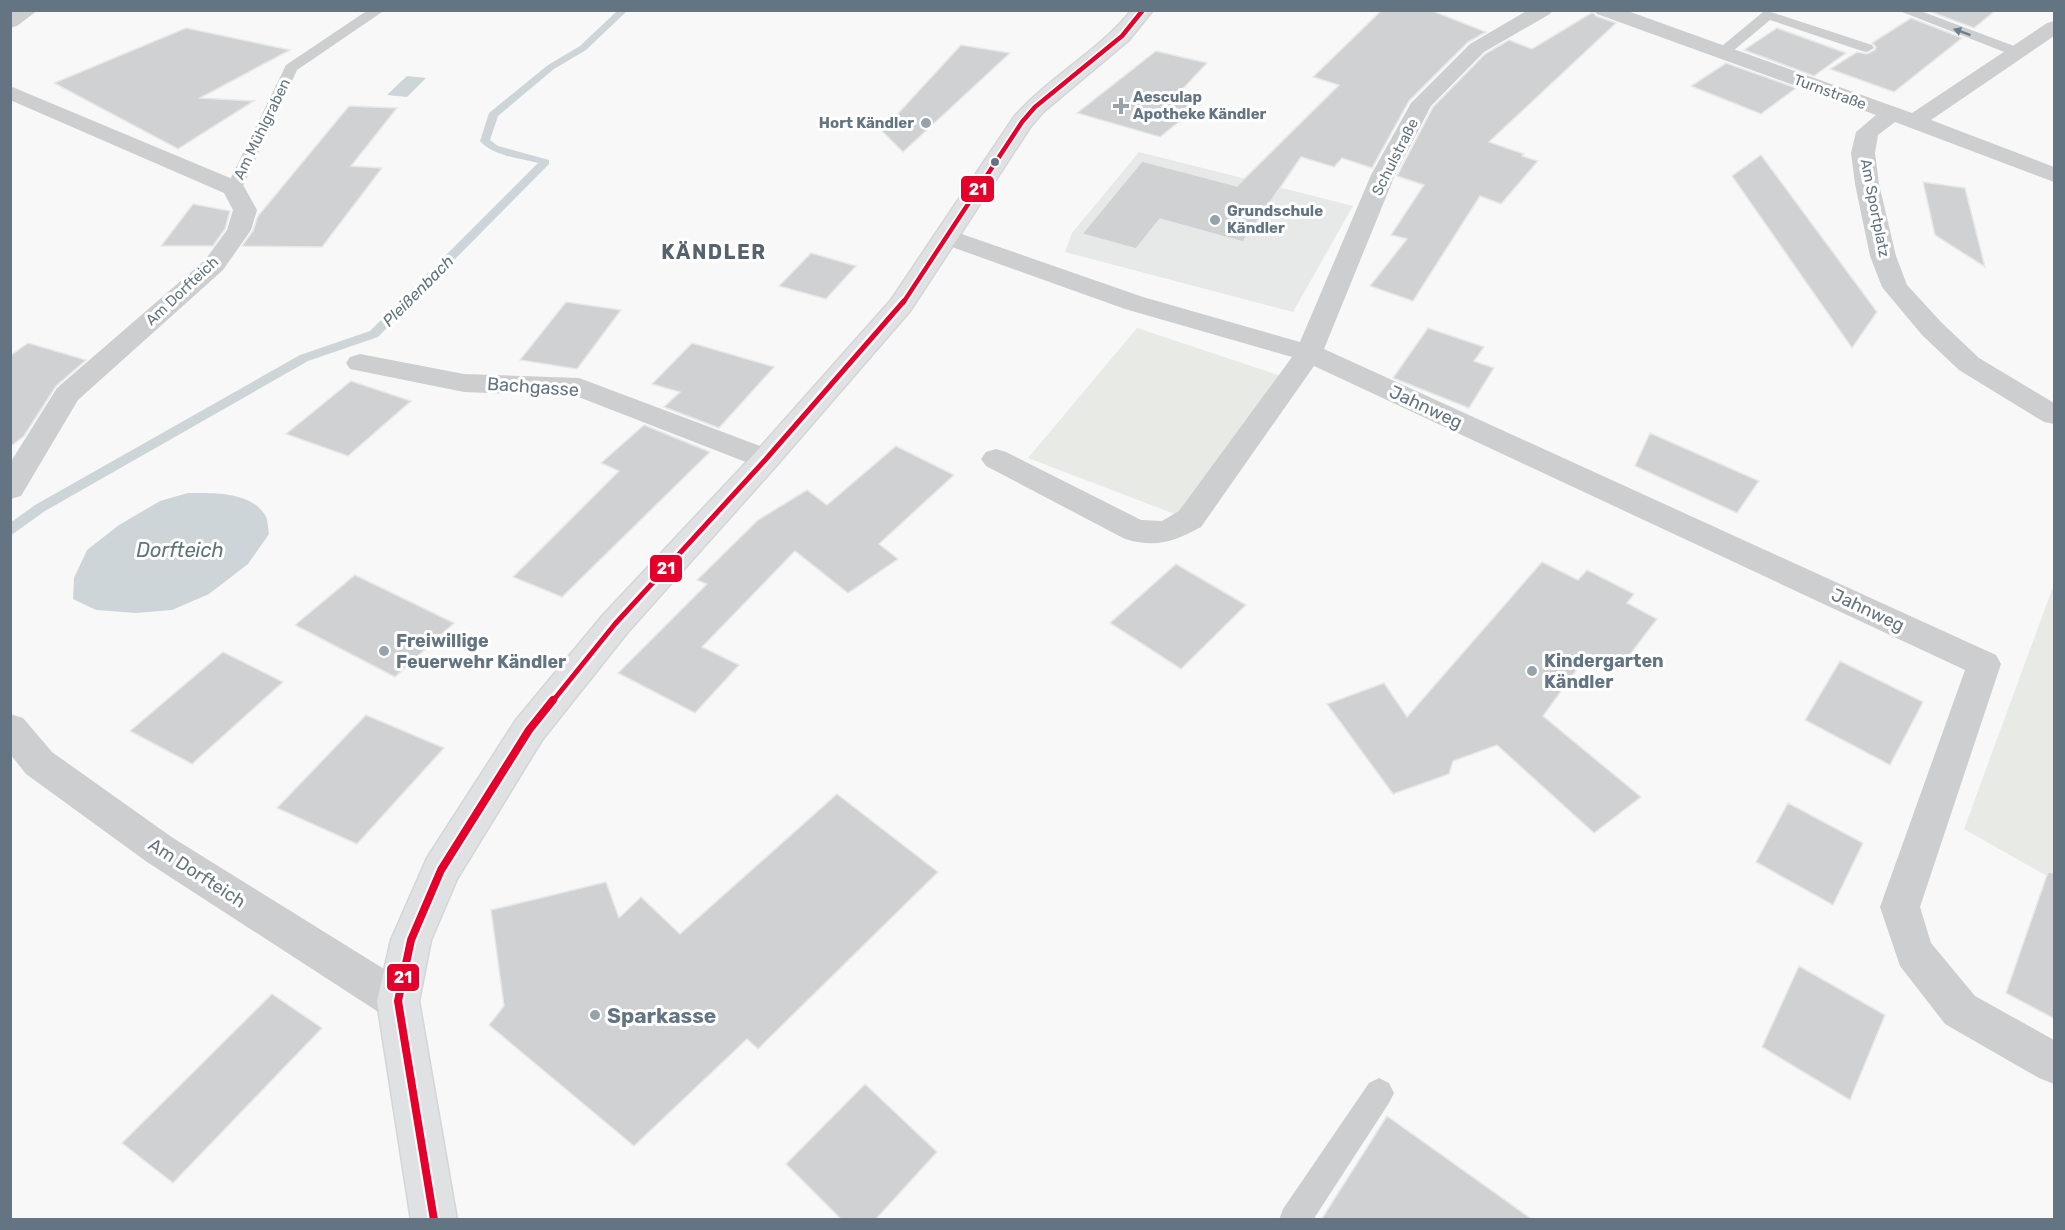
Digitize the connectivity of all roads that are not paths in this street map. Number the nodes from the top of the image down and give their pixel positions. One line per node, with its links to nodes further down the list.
1 (28, 10): 7 (street)
2 (378, 10): 15 (lane, Am Mühlgraben)
3 (1143, 10): 16 (street)
4 (1543, 10): 17 (street, Schulstraße)
5 (1604, 10): 11 (street, Turnstraße)
6 (1904, 10): 10 (lane, one-way to 6)
7 (10, 22)
8 (2055, 27): 10 (street, Am Sportplatz)
9 (1867, 48): 11 (lane)
10 (2017, 52): 13 (street, Am Sportplatz)
11 (1722, 53): 13 (street, Turnstraße)
12 (10, 92): 15 (street)
13 (1903, 117): 14 (street, Turnstraße); 19 (street, Am Sportplatz)
14 (2055, 174)
15 (234, 188): 22 (street, Am Dorfteich)
16 (947, 237): 17 (street); 20 (street)
17 (1309, 353): 21 (street, Schulstraße); 25 (street, Jahnweg)
18 (360, 363): 20 (street, Bachgasse)
19 (2055, 415)
20 (766, 459): 24 (street)
21 (996, 459)
22 (10, 489)
23 (10, 728): 24 (street, Am Dorfteich)
24 (398, 1001): 27 (street)
25 (2055, 1063)
26 (1379, 1093): 28 (lane)
27 (434, 1220)
28 (1294, 1220)

